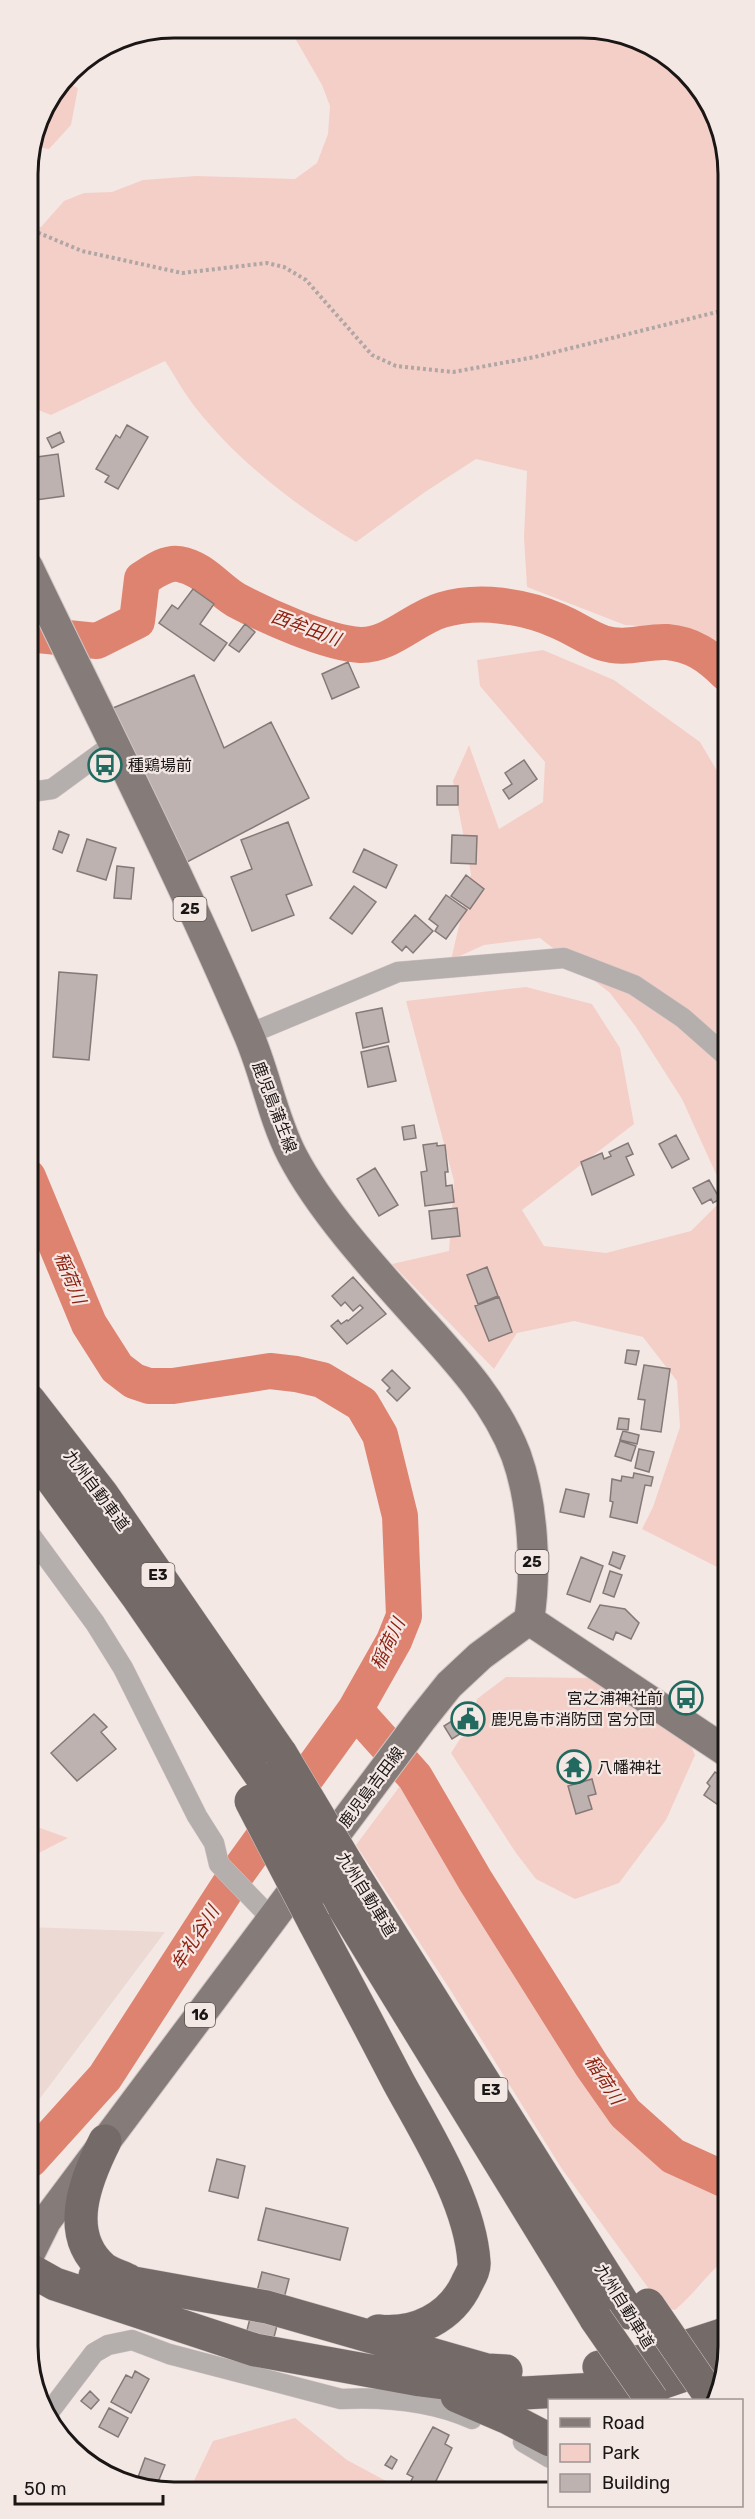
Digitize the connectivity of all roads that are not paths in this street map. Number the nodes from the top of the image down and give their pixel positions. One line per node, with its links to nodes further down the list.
1 (38, 589): 2 (main road, 鹿児島蒲生線 / 25)
2 (112, 745): 3 (street); 4 (main road, 鹿児島蒲生線 / 25)
3 (38, 791)
4 (249, 1034): 5 (street); 9 (main road, 鹿児島蒲生線 / 25)
5 (718, 1049)
6 (38, 1412): 11 (highway, 九州自動車道 / E3)
7 (38, 1460): 11 (highway, 九州自動車道)
8 (38, 1545): 13 (street)
9 (529, 1620): 10 (main road); 13 (main road, 鹿児島吉田線 / 16)
10 (717, 1746)
11 (265, 1778): 12 (highway, 九州自動車道 / E3, bridge); 20 (highway, bridge)
12 (341, 1879): 19 (highway, 九州自動車道 / E3); 25 (highway, 九州自動車道 / E3, bridge)
13 (273, 1920): 14 (main road, 鹿児島吉田線 / 16)
14 (105, 2141): 15 (main road, 鹿児島吉田線 / 16); 18 (highway)
15 (38, 2236)
16 (38, 2269): 18 (highway)
17 (38, 2274): 23 (highway)
18 (143, 2287): 20 (highway)
19 (638, 2309): 24 (highway, bridge); 26 (highway, 九州自動車道 / E3)
20 (328, 2325): 21 (highway)
21 (717, 2337)
22 (716, 2364): 23 (highway)
23 (420, 2380): 28 (highway)
24 (708, 2394)
25 (651, 2399)
26 (684, 2399)
27 (53, 2407): 29 (street)
28 (548, 2439)
29 (548, 2457)

